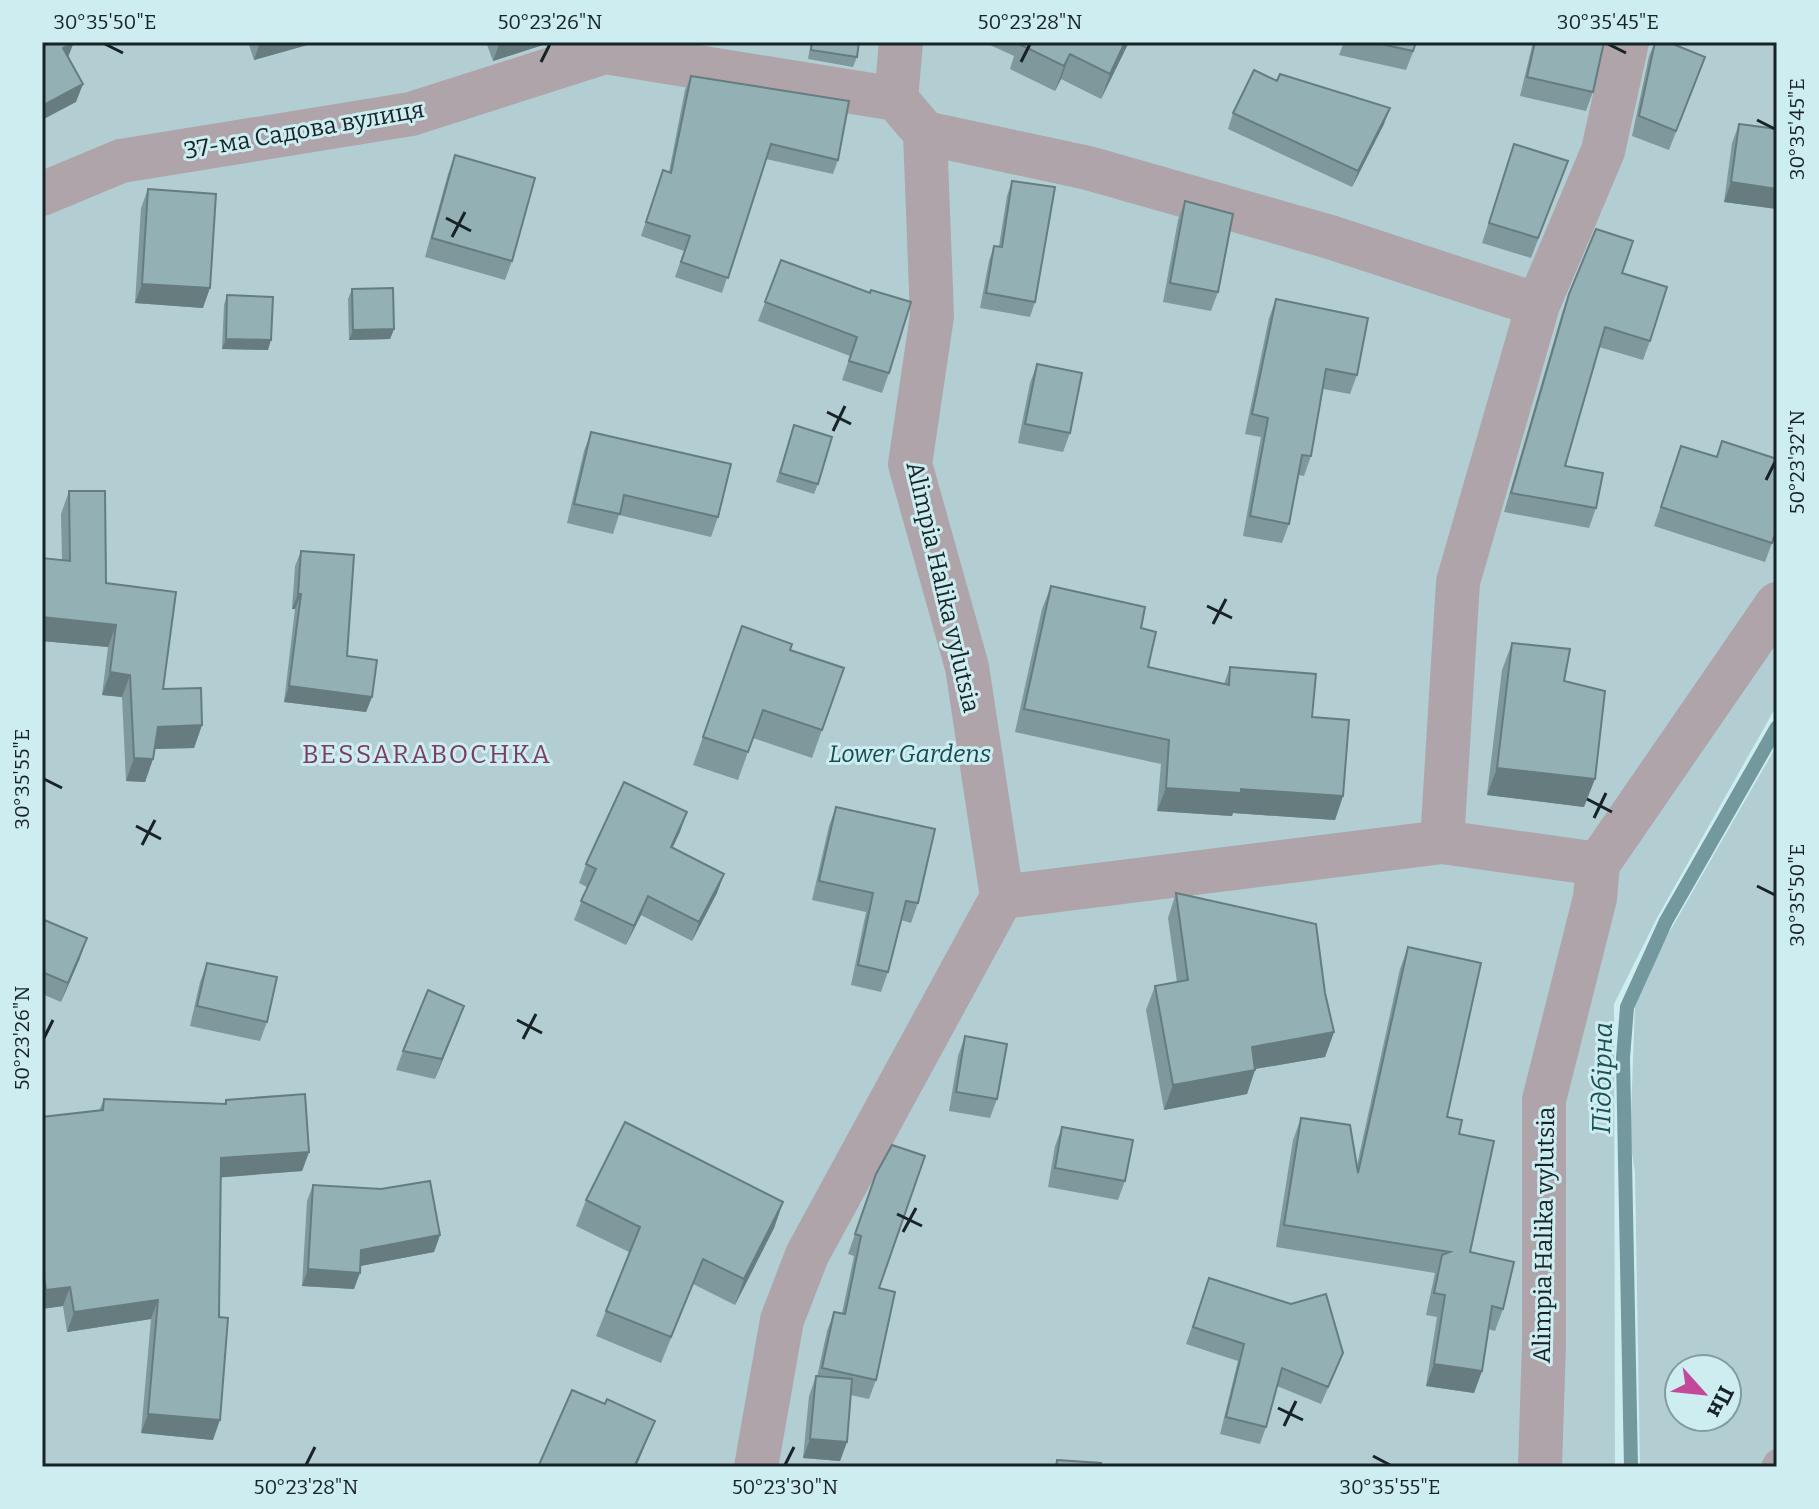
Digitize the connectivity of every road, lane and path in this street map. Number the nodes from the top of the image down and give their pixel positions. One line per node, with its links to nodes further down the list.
1 (901, 42): 3 (street)
2 (1627, 42): 6 (street)
3 (896, 99): 4 (street); 5 (street, 37-ма Садова вулиця)
4 (925, 133): 6 (street); 10 (street, Alimpia Halika vylutsia)
5 (42, 194)
6 (1538, 305): 8 (street)
7 (1777, 604): 9 (street, Alimpia Halika vylutsia)
8 (1442, 842): 9 (street); 10 (street)
9 (1598, 864): 13 (street, Alimpia Halika vylutsia)
10 (1002, 897): 12 (street)
11 (1777, 1462): 14 (lane)
12 (756, 1467)
13 (1540, 1467)
14 (1774, 1467)

